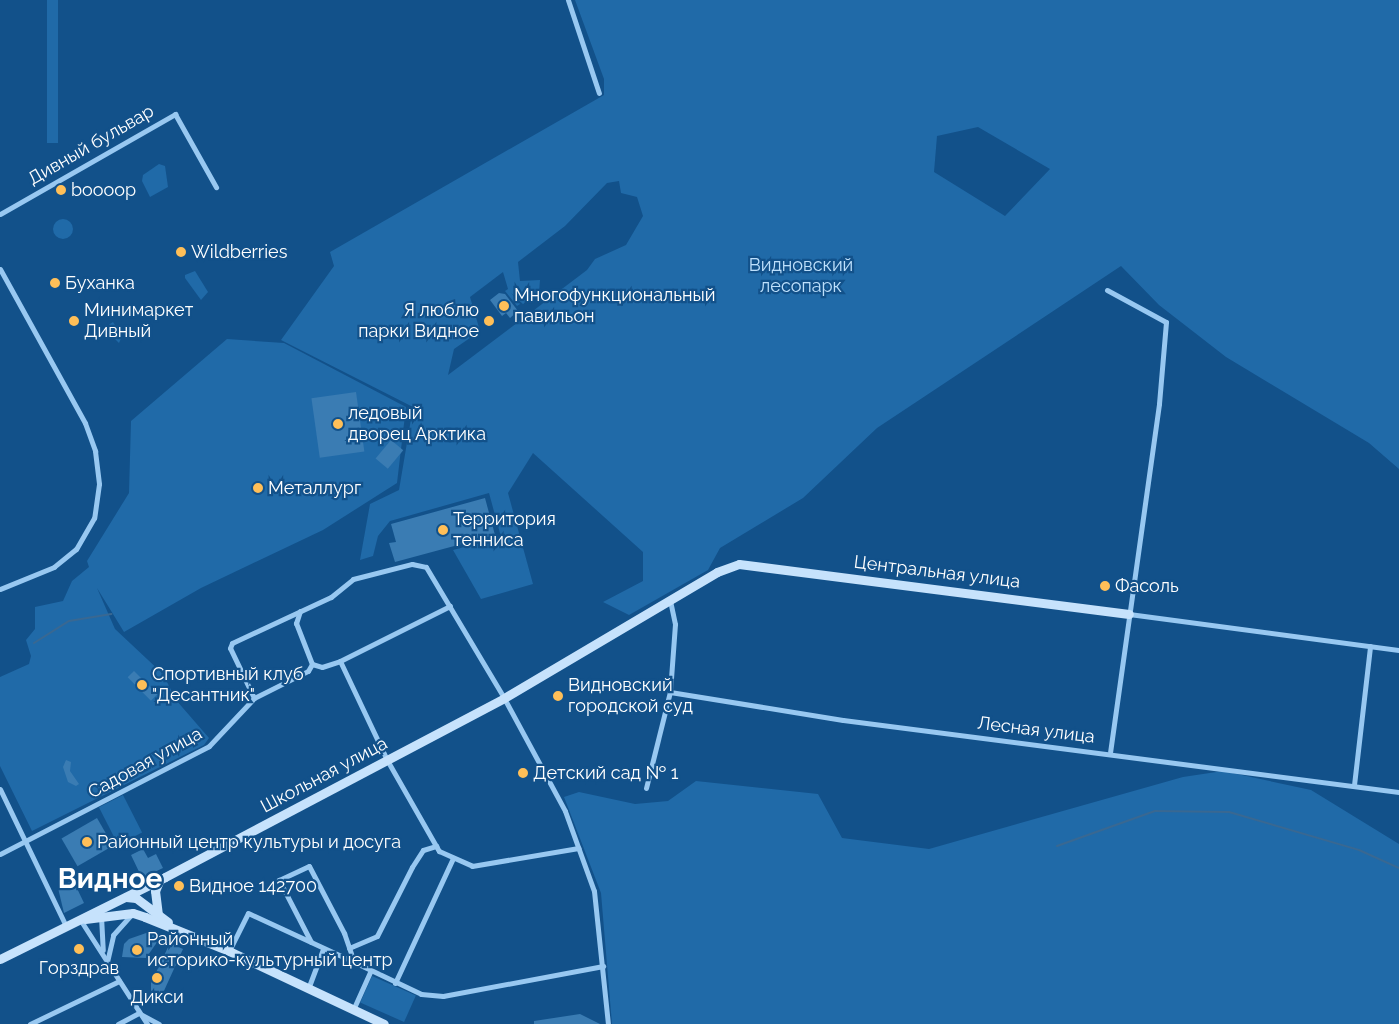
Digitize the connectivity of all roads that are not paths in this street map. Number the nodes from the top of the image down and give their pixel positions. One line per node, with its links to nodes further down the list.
1 (568, 0): 2 (street)
2 (599, 93)
3 (216, 187): 4 (street, Дивный бульвар)
4 (0, 214)
5 (0, 269): 7 (street)
6 (1107, 290): 11 (street)
7 (0, 590)
8 (670, 600): 11 (street, Центральная улица); 16 (street); 18 (street, Центральная улица)
9 (450, 606): 10 (street); 14 (street); 18 (street)
10 (301, 611): 15 (street); 17 (street)
11 (1129, 614): 12 (street, Центральная улица); 19 (street)
12 (1370, 646): 13 (street, Центральная улица); 21 (street)
13 (1399, 650)
14 (340, 660): 15 (street); 20 (street)
15 (312, 664): 17 (street, Садовая улица)
16 (670, 692): 19 (street, Лесная улица); 22 (street)
17 (254, 698): 25 (street, Садовая улица)
18 (504, 698): 20 (street, Школьная улица); 27 (street)
19 (1110, 752): 21 (street, Лесная улица)
20 (387, 760): 26 (street); 30 (street, Школьная улица)
21 (1354, 785): 24 (street, Лесная улица)
22 (646, 788)
23 (0, 789): 25 (street)
24 (1399, 792)
25 (25, 842): 28 (street, Садовая улица); 38 (street)
26 (436, 846): 29 (street); 41 (street)
27 (578, 848): 29 (street); 47 (street)
28 (0, 854)
29 (453, 858): 50 (street)
30 (159, 881): 31 (street, Школьная улица); 32 (street); 35 (street)
31 (126, 897): 32 (street); 33 (street, Школьная улица); 34 (street)
32 (140, 902): 34 (street); 35 (street)
33 (106, 906): 36 (street); 37 (street, Школьная улица)
34 (130, 913): 36 (street); 39 (street); 45 (street)
35 (158, 915): 39 (street)
36 (100, 917): 37 (street); 45 (street)
37 (78, 920): 38 (street); 45 (street)
38 (66, 926): 44 (street)
39 (177, 928): 43 (street)
40 (311, 942): 41 (street); 42 (street); 43 (street)
41 (349, 948): 46 (street)
42 (323, 949): 46 (street); 51 (street)
43 (229, 951): 51 (street)
44 (0, 959)
45 (107, 962): 49 (street)
46 (354, 962): 48 (street)
47 (602, 966): 50 (street); 59 (street)
48 (370, 972): 50 (street); 52 (street)
49 (119, 981): 53 (street); 54 (street)
50 (395, 983)
51 (308, 989): 52 (street)
52 (353, 1010): 58 (street)
53 (139, 1013): 55 (street); 56 (street); 57 (street)
54 (30, 1024)
55 (118, 1024)
56 (147, 1024)
57 (159, 1024)
58 (384, 1024)
59 (608, 1024)

